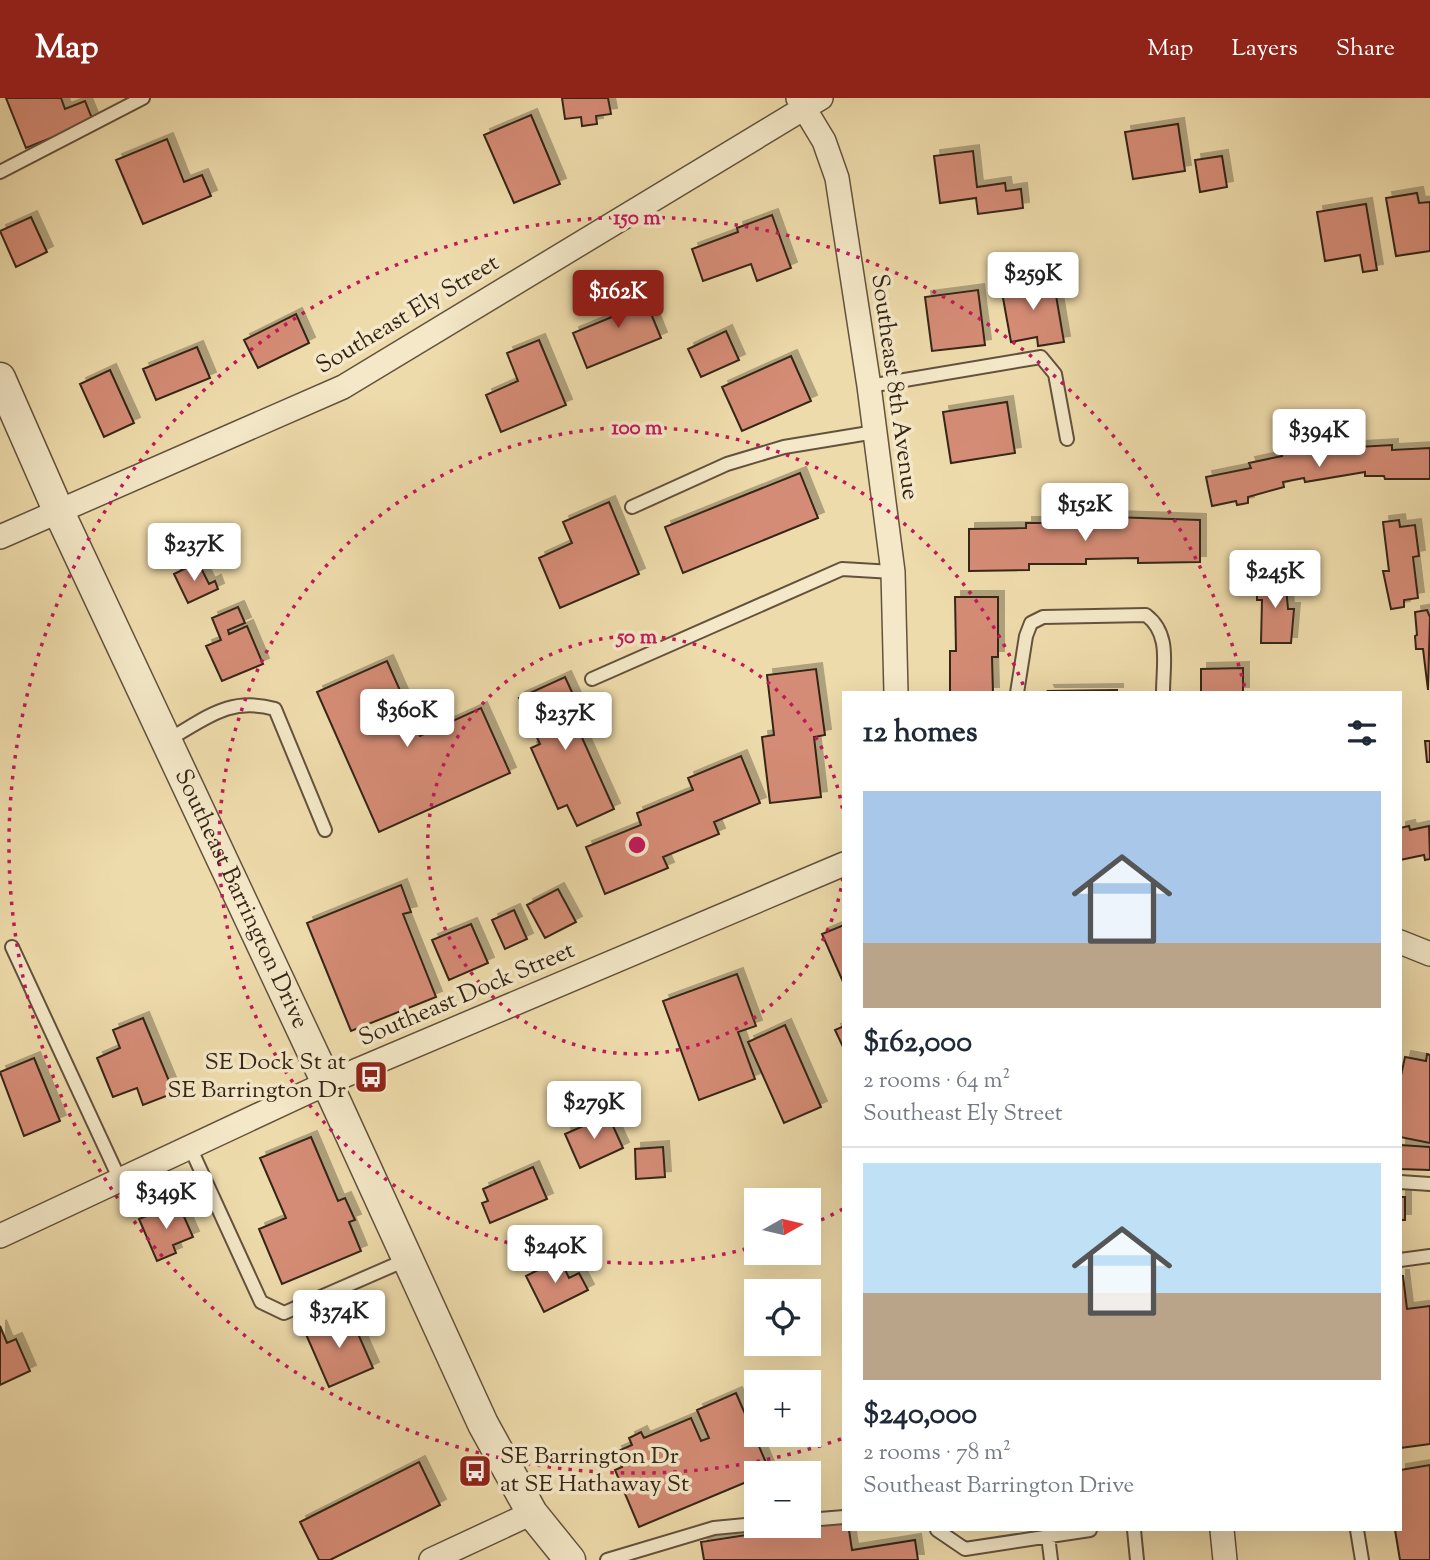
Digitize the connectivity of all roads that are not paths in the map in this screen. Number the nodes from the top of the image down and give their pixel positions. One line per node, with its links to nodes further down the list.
1 (143, 98): 3 (lane)
2 (808, 101): 5 (street, Southeast 8th Avenue); 9 (street, Southeast Ely Street)
3 (0, 172)
4 (0, 378): 9 (street, Southeast Barrington Drive)
5 (869, 386): 6 (street, Southeast 8th Avenue); 7 (lane)
6 (875, 432): 8 (lane); 11 (street, Southeast 8th Avenue)
7 (1067, 439)
8 (632, 507)
9 (58, 510): 10 (street, Southeast Ely Street); 16 (street, Southeast Barrington Drive)
10 (0, 537)
11 (893, 572): 12 (lane); 13 (street, Southeast 8th Avenue)
12 (593, 679)
13 (896, 691)
14 (1017, 691): 15 (lane)
15 (1163, 691)
16 (166, 741): 17 (lane); 22 (street, Southeast Barrington Drive)
17 (325, 830)
18 (842, 865): 22 (street, Southeast Dock Street)
19 (1402, 943): 21 (street)
20 (12, 947): 24 (lane)
21 (1430, 954)
22 (327, 1083): 23 (street, Southeast Dock Street); 29 (street, Southeast Barrington Drive)
23 (190, 1147): 24 (street, Southeast Dock Street); 29 (lane)
24 (120, 1180): 27 (street, Southeast Dock Street)
25 (1402, 1182): 26 (lane)
26 (1430, 1184)
27 (0, 1236)
28 (1430, 1256): 30 (lane)
29 (408, 1259): 31 (street, Southeast Barrington Drive)
30 (1402, 1260)
31 (531, 1513): 41 (street); 42 (street, Southeast Barrington Drive)
32 (842, 1517): 33 (lane)
33 (821, 1519)
34 (744, 1525): 43 (lane)
35 (938, 1531): 40 (lane)
36 (1083, 1531): 40 (lane)
37 (1134, 1531): 45 (lane)
38 (1222, 1531): 46 (street)
39 (1357, 1531): 47 (lane)
40 (1048, 1536): 44 (lane)
41 (431, 1560)
42 (570, 1560)
43 (607, 1560)
44 (1051, 1560)
45 (1137, 1560)
46 (1225, 1560)
47 (1362, 1560)

